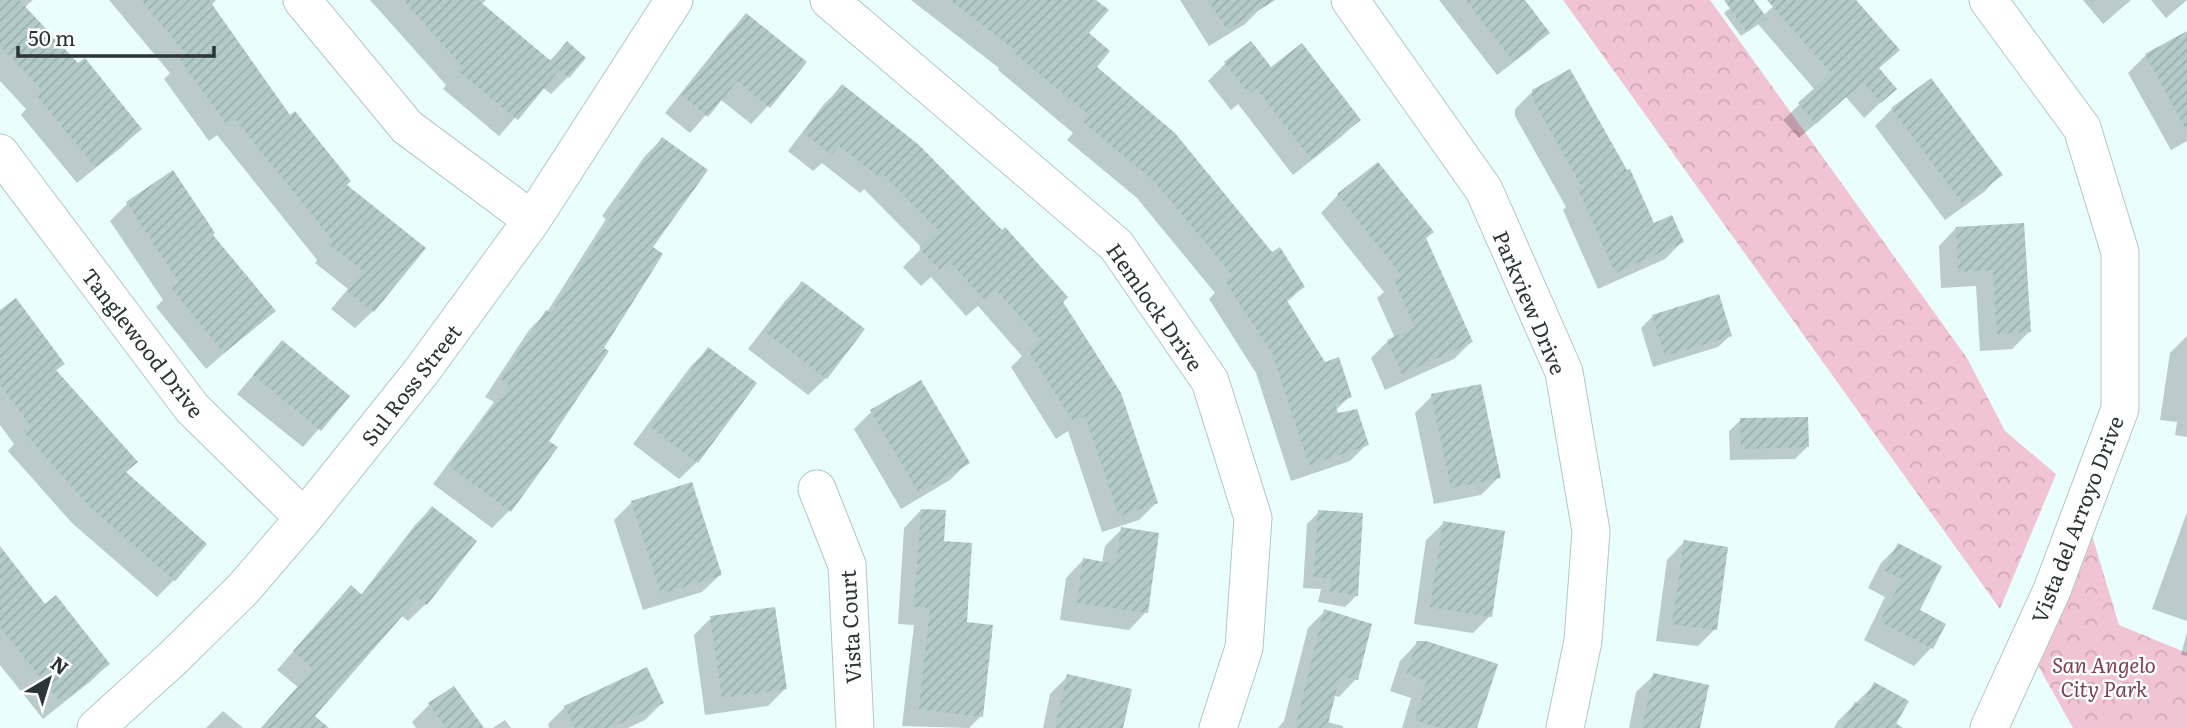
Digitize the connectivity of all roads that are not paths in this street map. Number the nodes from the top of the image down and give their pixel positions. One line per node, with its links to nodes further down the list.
1 (302, 0): 7 (street)
2 (674, 0): 7 (street, Sul Ross Street)
3 (829, 0): 12 (street, Hemlock Drive)
4 (1350, 0): 13 (street, Parkview Drive)
5 (1988, 0): 14 (street, Vista del Arroyo Drive)
6 (0, 153): 9 (street, Tanglewood Drive)
7 (532, 220): 9 (street, Sul Ross Street)
8 (817, 489): 11 (street, Vista Court)
9 (304, 518): 10 (street, Sul Ross Street)
10 (96, 728)
11 (855, 728)
12 (1218, 728)
13 (1565, 728)
14 (1989, 728)

